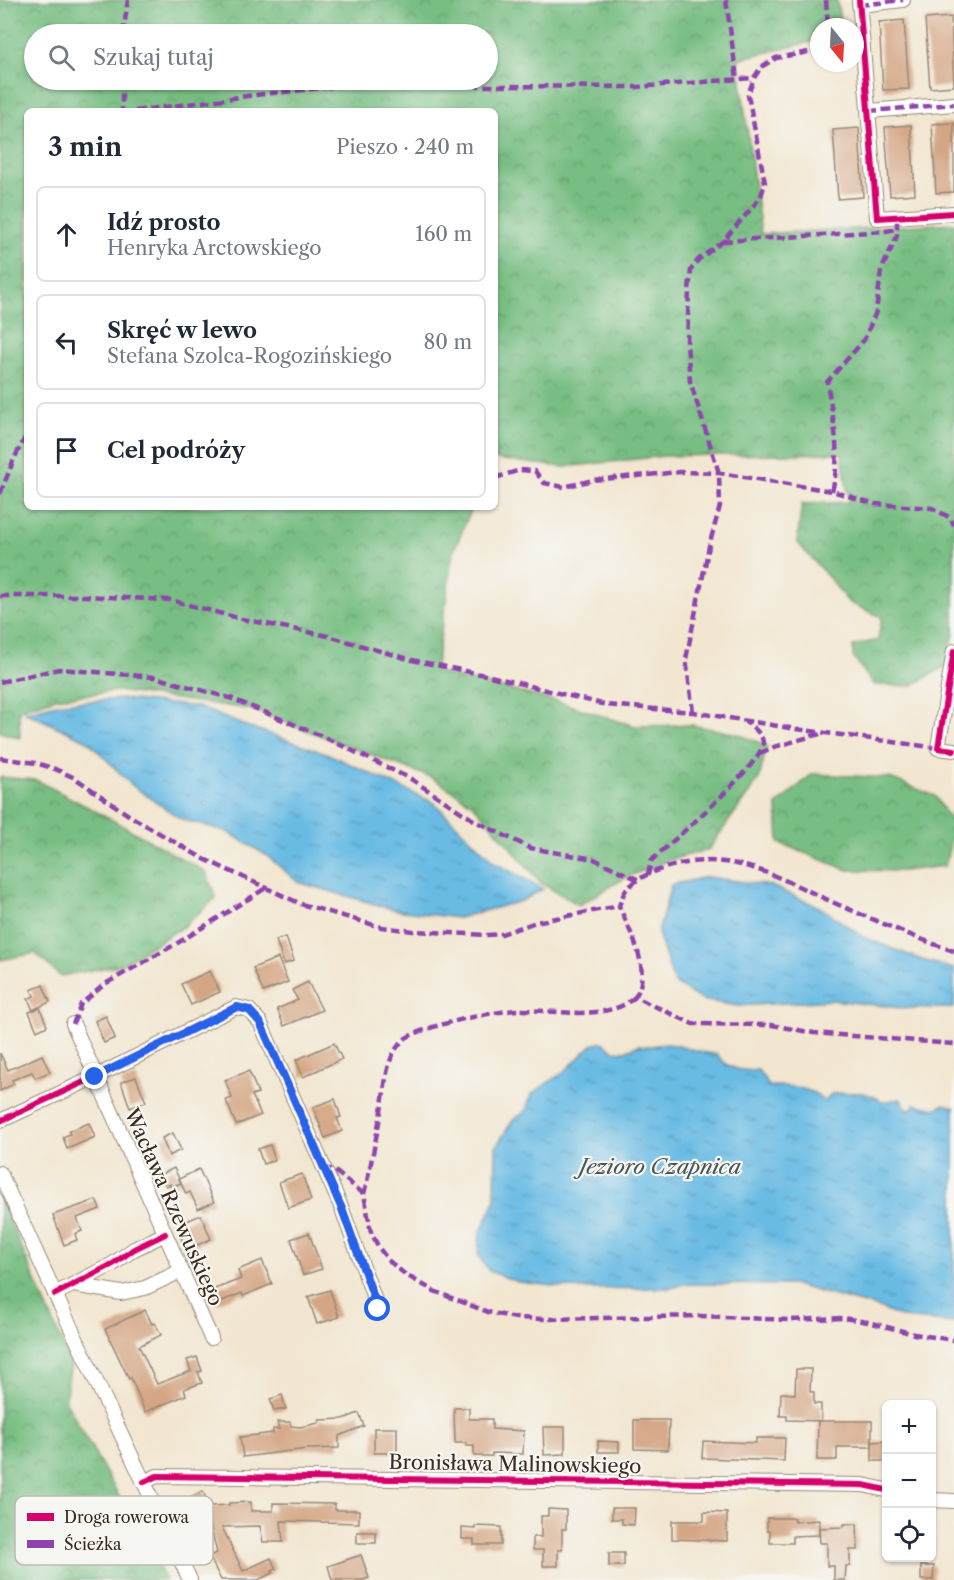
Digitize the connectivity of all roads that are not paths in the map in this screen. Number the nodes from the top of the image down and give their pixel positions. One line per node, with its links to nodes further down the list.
1 (903, 0): 2 (street)
2 (860, 2): 4 (street)
3 (954, 104): 4 (street)
4 (868, 111): 5 (street)
5 (954, 213)
6 (954, 651): 7 (street)
7 (954, 750)
8 (73, 1024): 9 (street, Wacława Rzewuskiego)
9 (95, 1077): 10 (street); 12 (street, Wacława Rzewuskiego); 16 (street)
10 (0, 1121)
11 (0, 1173): 15 (street)
12 (165, 1234): 13 (street, Wacława Rzewuskiego); 14 (street)
13 (181, 1271): 14 (street); 17 (street, Wacława Rzewuskiego)
14 (74, 1285): 15 (street)
15 (55, 1294): 18 (street)
16 (378, 1309)
17 (211, 1338)
18 (144, 1482): 19 (street, Bronisława Malinowskiego); 20 (street)
19 (882, 1489)
20 (151, 1496)
21 (936, 1500): 22 (street)
22 (954, 1501)
23 (183, 1565): 24 (street)
24 (190, 1580)

